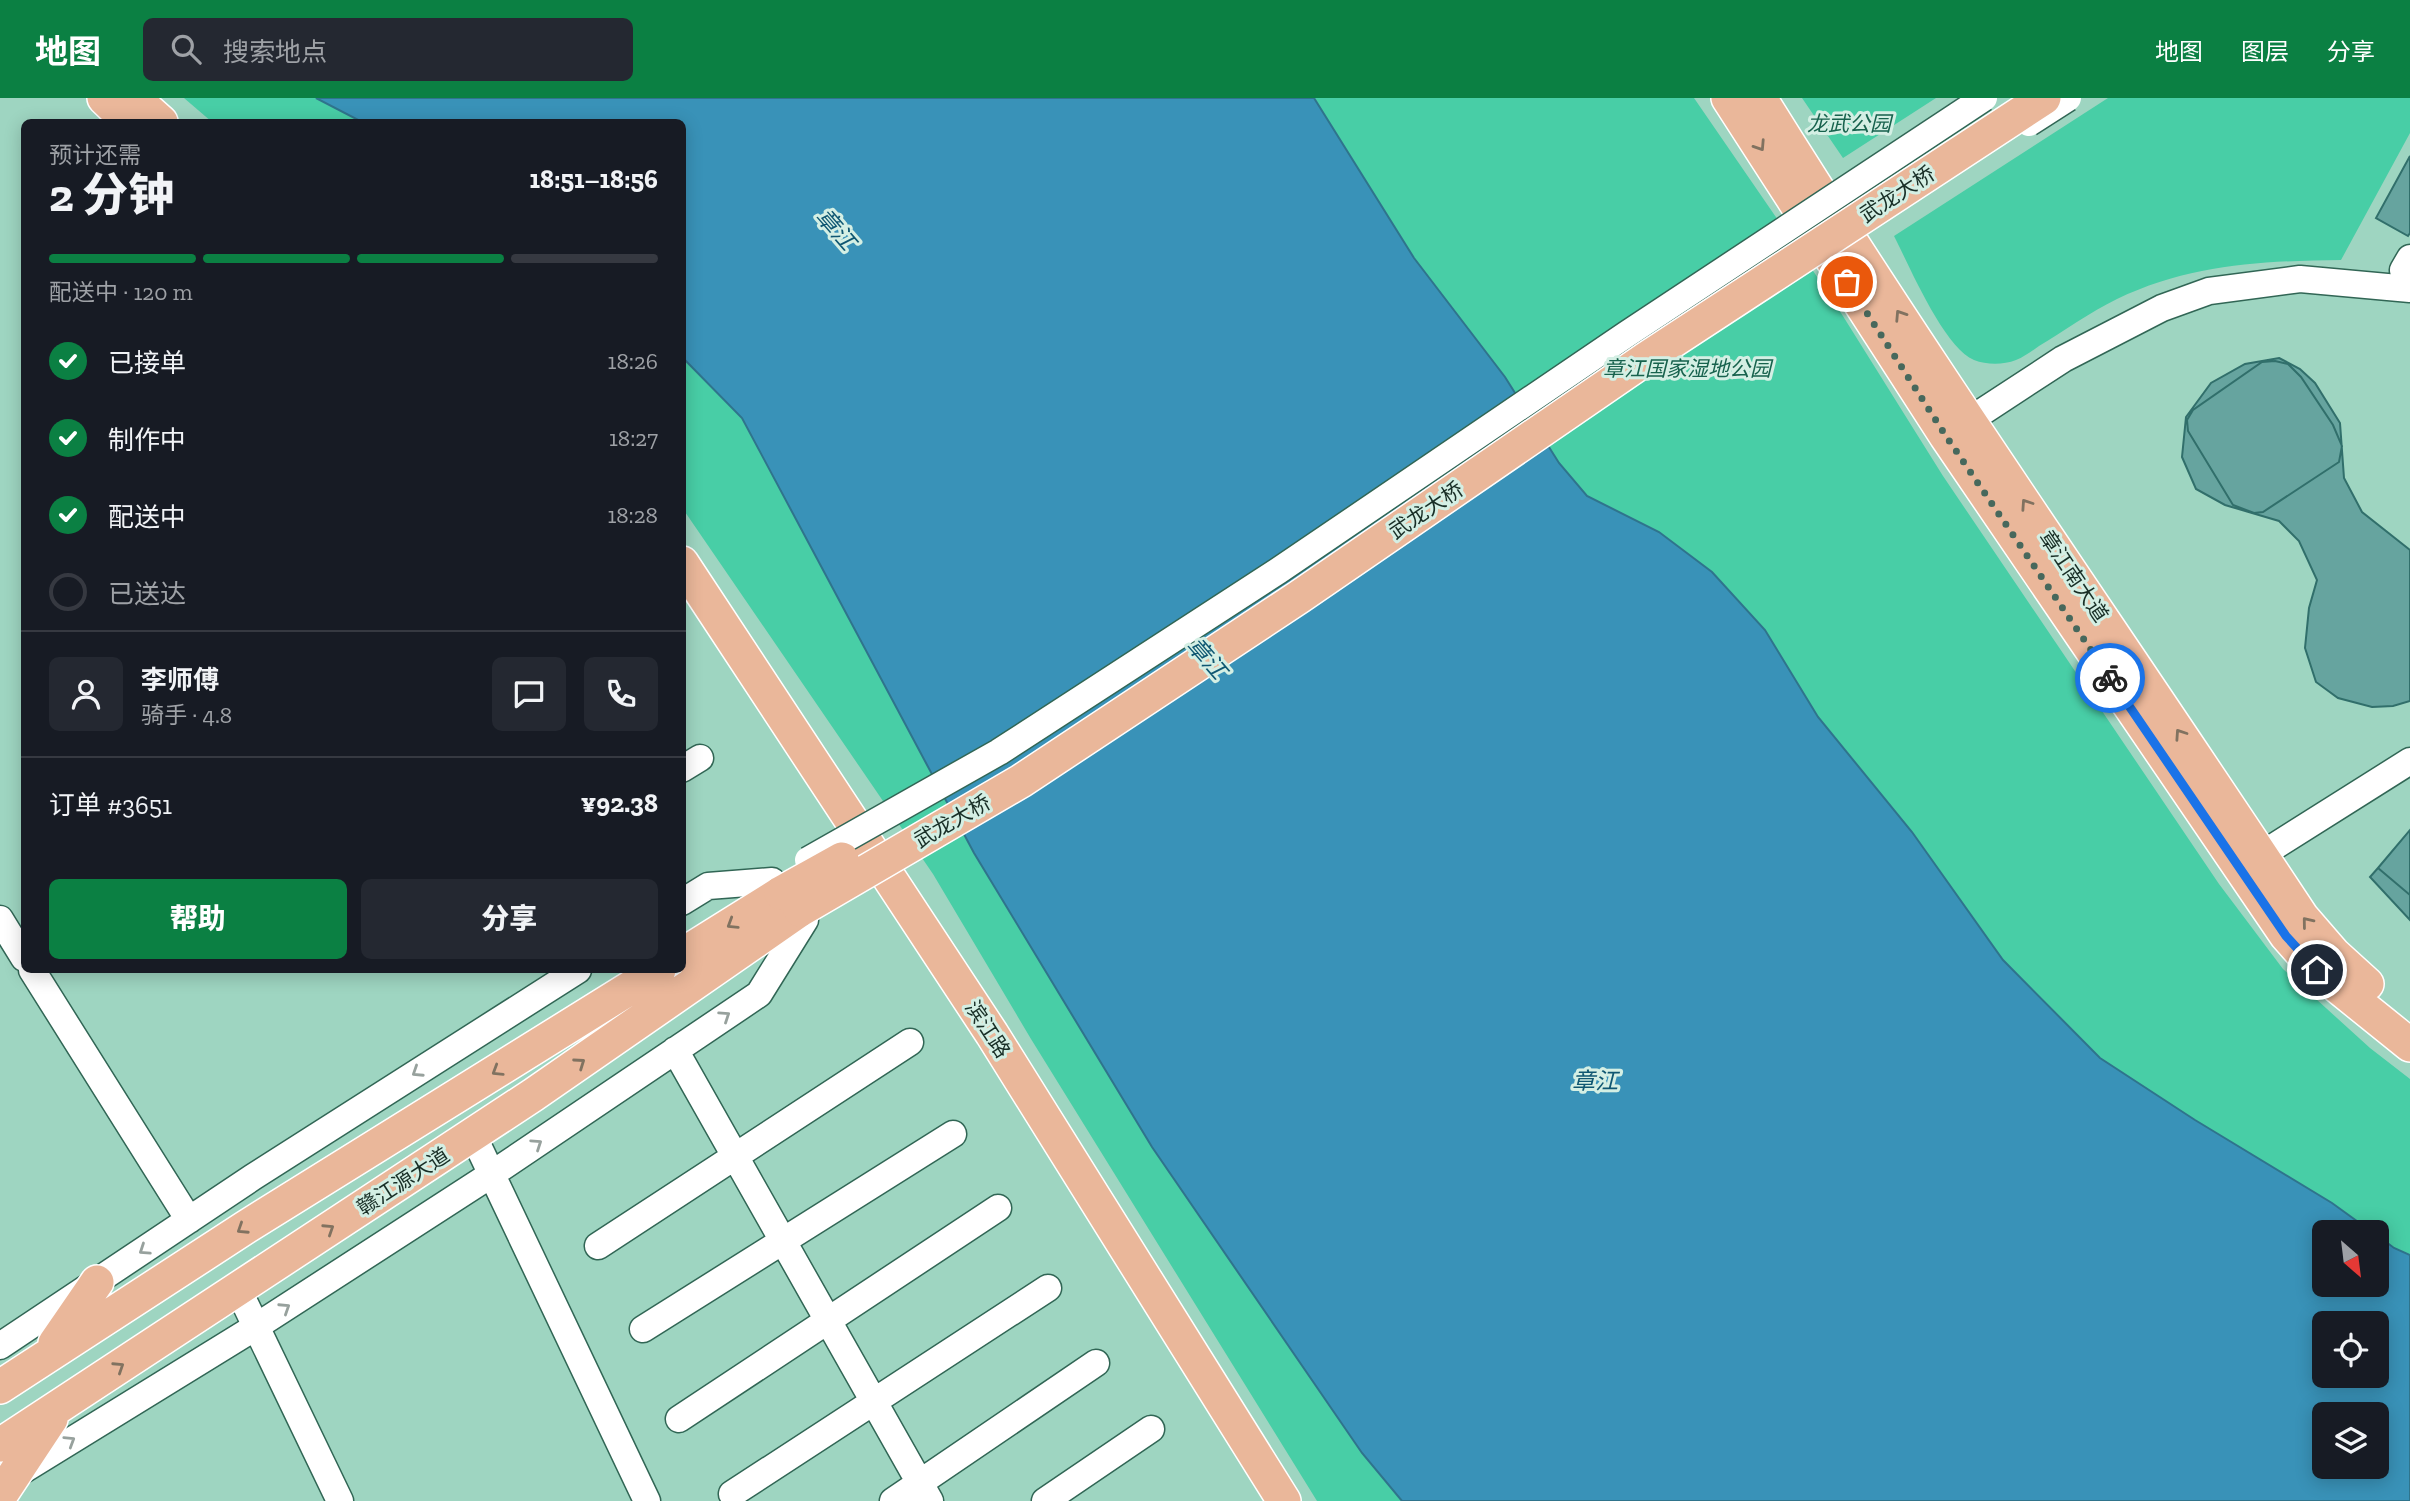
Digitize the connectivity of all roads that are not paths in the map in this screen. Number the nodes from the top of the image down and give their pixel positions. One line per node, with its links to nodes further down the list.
1 (104, 98): 9 (main road)
2 (134, 98): 10 (main road)
3 (1728, 98): 11 (main road, one-way to 11)
4 (1759, 98): 11 (main road)
5 (1984, 98): 20 (street, bridge)
6 (2003, 98): 20 (main road, 武龙大桥, bridge)
7 (2044, 98): 20 (main road, 武龙大桥, bridge)
8 (2068, 98): 20 (street, bridge)
9 (126, 119)
10 (158, 119)
11 (1801, 187): 14 (main road, 章江南大道)
12 (2410, 258): 13 (street)
13 (2409, 289): 14 (street)
14 (1958, 428): 18 (main road, 章江南大道, one-way to 14); 29 (main road, 章江南大道)
15 (686, 569): 61 (main road, 滨江路)
16 (686, 606): 60 (main road, 滨江路)
17 (2410, 761): 18 (street)
18 (2261, 855): 27 (main road, 章江南大道, one-way to 18)
19 (686, 900): 20 (street)
20 (789, 901): 23 (main road, one-way to 23); 30 (street, one-way to 20); 32 (main road, 赣江源大道, one-way to 20)
21 (0, 919): 22 (street)
22 (21, 953)
23 (686, 953)
24 (34, 973): 36 (street)
25 (573, 973): 36 (street, one-way to 36)
26 (654, 973): 47 (main road, 赣江源大道, one-way to 47)
27 (2410, 1019)
28 (910, 1042): 33 (street)
29 (2410, 1045)
30 (675, 1050): 33 (street); 34 (street, one-way to 30)
31 (953, 1134): 37 (street)
32 (473, 1135): 34 (street); 41 (main road, 赣江源大道, one-way to 32)
33 (735, 1157): 37 (street); 38 (street)
34 (492, 1174): 43 (street, one-way to 34); 57 (street)
35 (998, 1208): 42 (street)
36 (189, 1220): 39 (street, one-way to 39)
37 (783, 1241): 42 (street); 44 (street)
38 (598, 1246)
39 (97, 1282): 45 (street); 47 (main road)
40 (1048, 1288): 48 (street)
41 (238, 1289): 43 (street); 49 (main road, 赣江源大道, one-way to 41)
42 (828, 1321): 48 (street); 50 (street)
43 (257, 1326): 53 (street, one-way to 43); 56 (street)
44 (643, 1329)
45 (0, 1346)
46 (1096, 1363): 54 (street)
47 (18, 1372)
48 (874, 1402): 54 (street); 55 (street)
49 (59, 1406): 52 (main road, 赣江源大道); 53 (main road)
50 (679, 1419)
51 (1151, 1429): 59 (street)
52 (0, 1445)
53 (6, 1487)
54 (925, 1492): 58 (street)
55 (732, 1494)
56 (340, 1501)
57 (647, 1501)
58 (893, 1501)
59 (1045, 1501)
60 (1259, 1501)
61 (1284, 1501)

